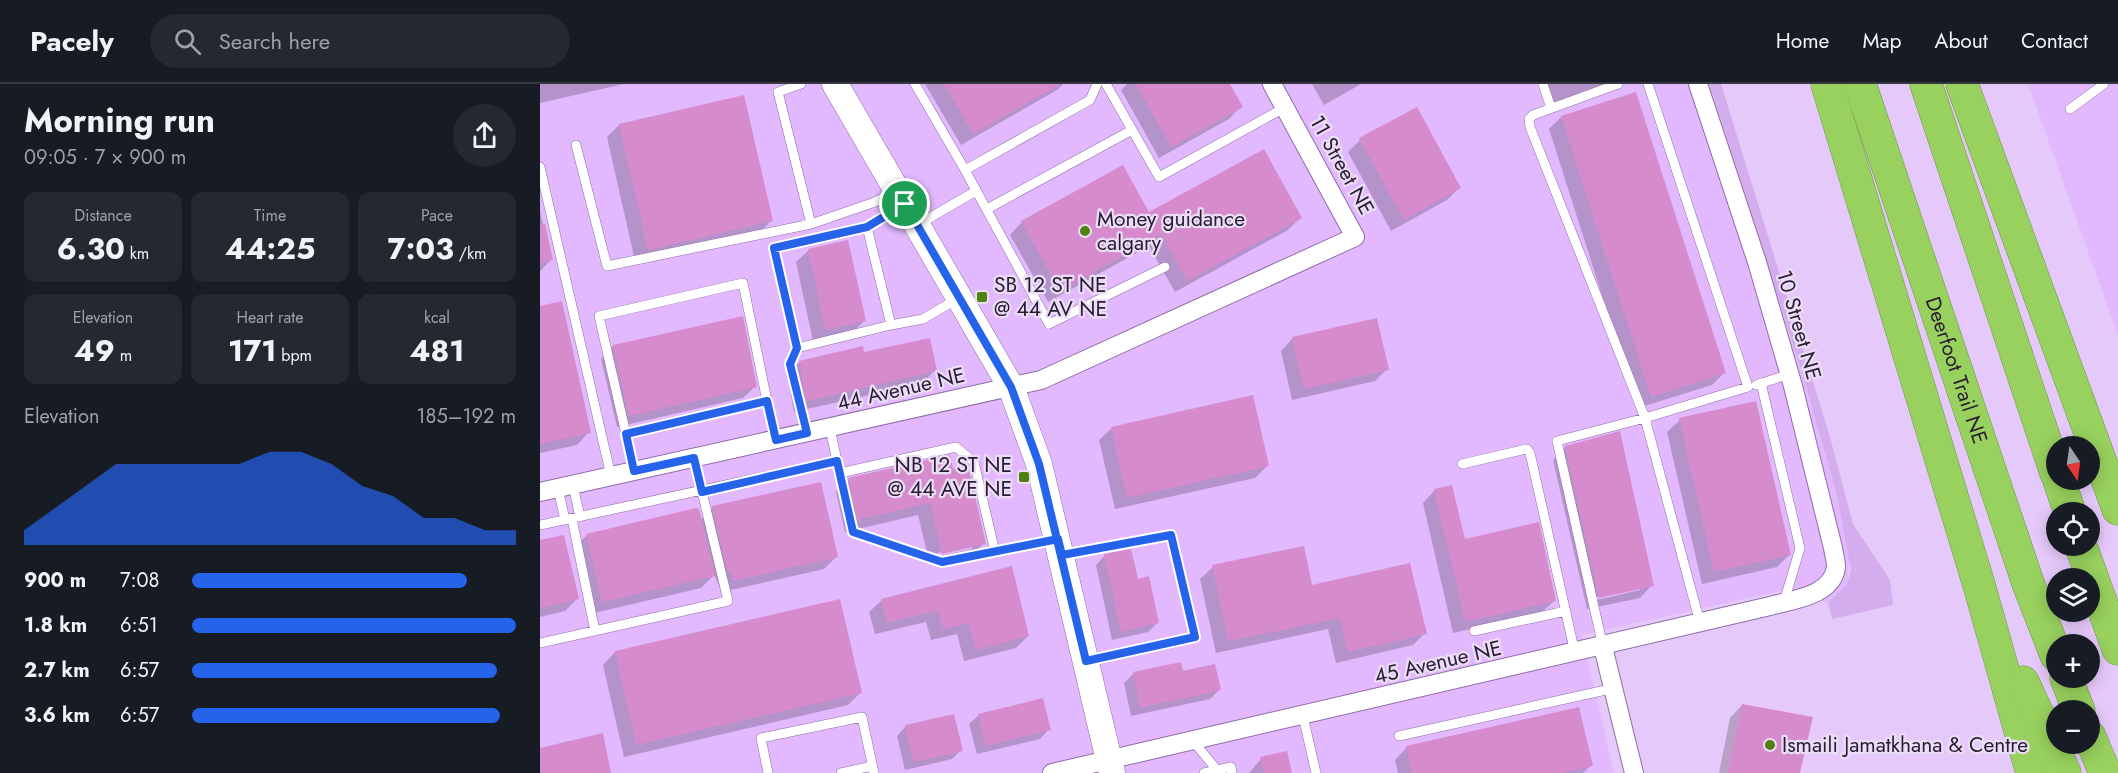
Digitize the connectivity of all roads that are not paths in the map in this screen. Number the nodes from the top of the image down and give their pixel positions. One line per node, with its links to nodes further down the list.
1 (801, 84): 26 (lane)
2 (835, 84): 24 (street)
3 (915, 84): 22 (lane)
4 (1097, 84): 22 (lane)
5 (1107, 84): 19 (lane)
6 (1272, 84): 16 (street, 11 Street NE)
7 (1543, 84): 17 (lane)
8 (1618, 84): 17 (lane)
9 (1648, 84): 37 (lane)
10 (1698, 84): 34 (street, 10 Street NE)
11 (1827, 84): 61 (highway)
12 (1860, 84): 67 (highway, Deerfoot Trail NE)
13 (1926, 84): 44 (highway)
14 (1962, 84): 30 (highway)
15 (2104, 84): 18 (lane)
16 (1284, 108): 19 (lane); 28 (street, 11 Street NE)
17 (1551, 108): 39 (lane)
18 (2070, 109)
19 (1132, 130): 25 (lane)
20 (576, 145): 26 (lane)
21 (540, 167): 51 (lane)
22 (965, 170): 23 (lane)
23 (976, 190): 24 (lane); 25 (lane)
24 (906, 207): 26 (lane); 27 (lane); 31 (street)
25 (987, 208): 29 (lane)
26 (811, 224)
27 (867, 227): 32 (lane); 33 (lane)
28 (1355, 237): 36 (street, 44 Avenue NE)
29 (1165, 267)
30 (2037, 283): 48 (highway); 54 (highway)
31 (959, 298): 32 (lane); 36 (street)
32 (891, 325): 33 (lane)
33 (797, 348): 41 (lane)
34 (1790, 374): 35 (lane); 60 (street, 10 Street NE)
35 (1761, 383): 37 (lane); 62 (lane)
36 (1011, 387): 40 (street, 44 Avenue NE); 57 (street)
37 (1748, 387): 39 (lane)
38 (767, 401): 42 (lane); 42 (lane); 43 (lane)
39 (1645, 418): 64 (lane); 69 (lane)
40 (830, 428): 41 (street, 44 Avenue NE); 46 (lane)
41 (807, 433): 43 (street, 44 Avenue NE)
42 (626, 434): 49 (lane)
43 (776, 440): 45 (street, 44 Avenue NE)
44 (2046, 443)
45 (694, 458): 49 (street, 44 Avenue NE); 53 (lane)
46 (837, 461): 50 (lane); 53 (lane)
47 (1462, 464): 63 (lane)
48 (2118, 465)
49 (634, 471): 51 (street, 44 Avenue NE)
50 (840, 472): 58 (lane); 58 (lane)
51 (611, 476): 52 (street, 44 Avenue NE)
52 (557, 489): 55 (lane); 55 (lane)
53 (702, 492): 55 (lane); 65 (lane)
54 (2118, 509)
55 (572, 519): 56 (lane); 65 (lane)
56 (540, 525)
57 (1060, 547): 58 (lane); 72 (street); 72 (lane)
58 (995, 552)
59 (2085, 556): 70 (highway)
60 (1830, 582): 62 (street, 45 Avenue NE)
61 (1979, 585): 88 (highway); 89 (highway)
62 (1784, 602): 64 (street, 45 Avenue NE)
63 (1566, 611): 66 (lane); 71 (lane)
64 (1700, 622): 69 (street, 45 Avenue NE)
65 (595, 631): 68 (lane)
66 (1474, 631)
67 (2048, 634)
68 (540, 643)
69 (1603, 647): 71 (street, 45 Avenue NE); 73 (street)
70 (2118, 649)
71 (1575, 653): 74 (street, 45 Avenue NE)
72 (1086, 661): 78 (street)
73 (1615, 688): 75 (lane); 87 (street)
74 (1303, 716): 76 (street, 45 Avenue NE); 86 (lane)
75 (1399, 736)
76 (1193, 741): 78 (street, 45 Avenue NE); 80 (lane)
77 (2097, 754): 90 (highway)
78 (1111, 766): 83 (street, 45 Avenue NE)
79 (873, 770): 81 (lane); 82 (lane)
80 (1217, 770): 84 (lane); 85 (lane)
81 (768, 773)
82 (841, 773)
83 (1052, 773)
84 (1204, 773)
85 (1232, 773)
86 (1316, 773)
87 (1634, 773)
88 (2032, 773)
89 (2065, 773)
90 (2105, 773)

